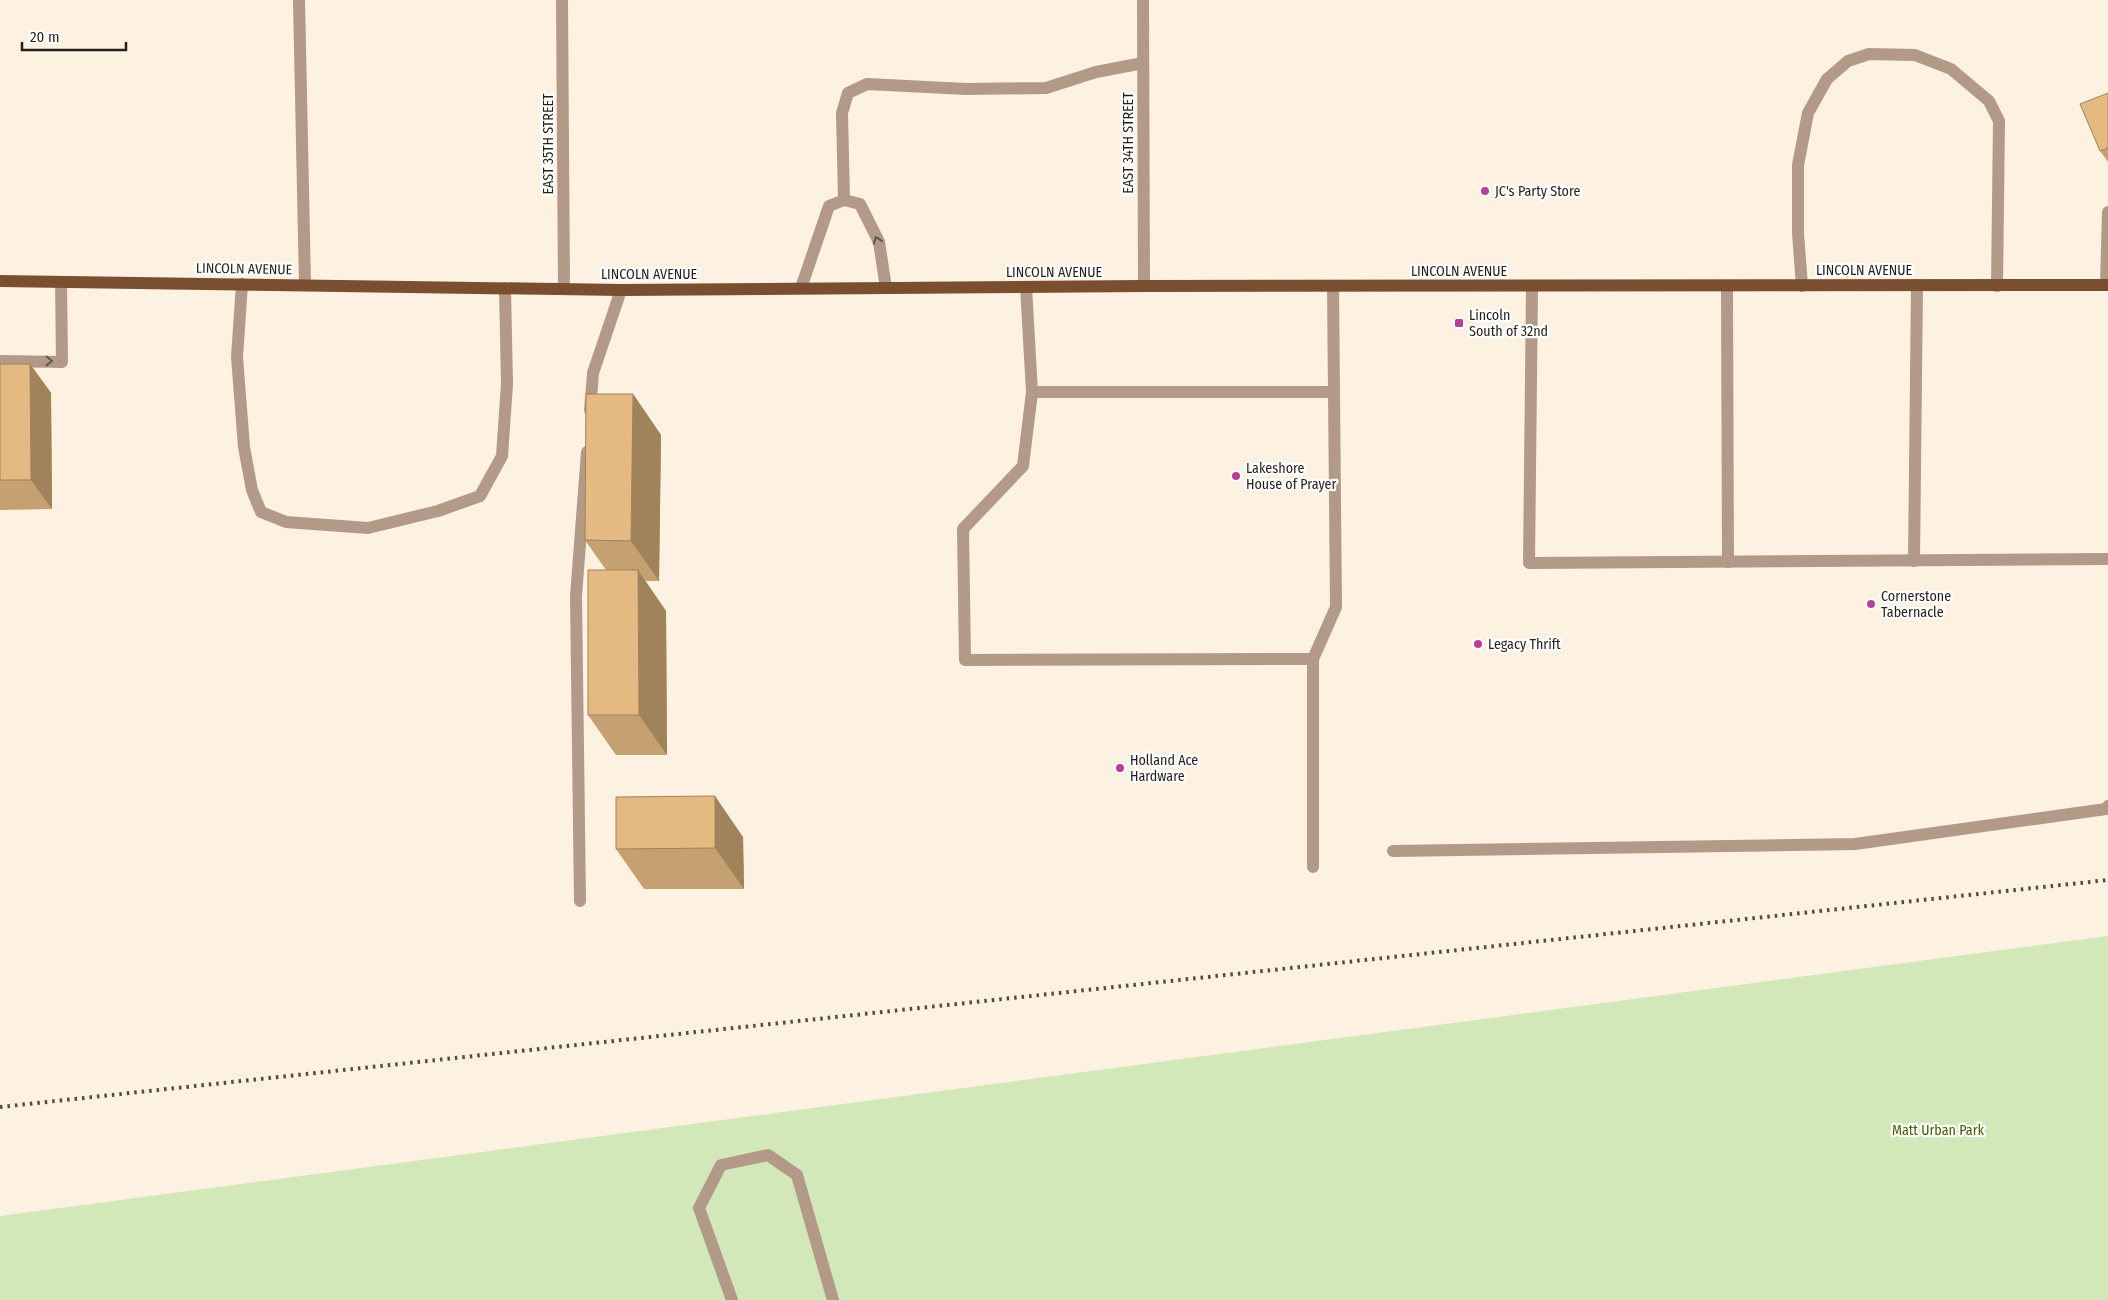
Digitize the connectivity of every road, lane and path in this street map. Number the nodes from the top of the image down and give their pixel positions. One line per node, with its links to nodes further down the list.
1 (299, 0): 10 (street)
2 (562, 0): 21 (street, EAST 35TH STREET)
3 (1143, 0): 4 (street, EAST 34TH STREET)
4 (1143, 64): 5 (street); 13 (street, EAST 34TH STREET)
5 (844, 200): 22 (street); 23 (street, one-way to 5)
6 (2108, 212): 12 (street)
7 (0, 281): 8 (main road, LINCOLN AVENUE)
8 (61, 282): 9 (main road, LINCOLN AVENUE); 25 (street, one-way to 8)
9 (242, 284): 10 (main road, LINCOLN AVENUE); 20 (street)
10 (305, 285): 20 (main road, LINCOLN AVENUE)
11 (1917, 285): 17 (main road, LINCOLN AVENUE); 18 (main road, LINCOLN AVENUE); 31 (street)
12 (2107, 285): 18 (main road, LINCOLN AVENUE)
13 (1144, 286): 14 (main road, LINCOLN AVENUE); 19 (main road, LINCOLN AVENUE)
14 (1332, 286): 15 (main road, LINCOLN AVENUE); 27 (street)
15 (1532, 286): 16 (main road, LINCOLN AVENUE); 32 (street)
16 (1728, 286): 17 (main road, LINCOLN AVENUE); 32 (street)
17 (1802, 286): 18 (street)
18 (1996, 286)
19 (1026, 287): 23 (main road, LINCOLN AVENUE); 26 (street)
20 (505, 288): 21 (main road, LINCOLN AVENUE)
21 (564, 288): 24 (main road, LINCOLN AVENUE)
22 (801, 288): 23 (main road, LINCOLN AVENUE); 24 (main road, LINCOLN AVENUE)
23 (886, 288)
24 (621, 290): 28 (street)
25 (0, 361)
26 (1032, 392): 27 (street); 33 (street)
27 (1334, 392): 33 (street)
28 (589, 421)
29 (588, 441): 37 (street)
30 (2108, 559): 31 (street)
31 (1914, 561): 32 (street)
32 (1728, 562)
33 (1313, 660): 36 (street)
34 (2108, 806): 35 (street)
35 (1393, 851)
36 (1313, 867)
37 (580, 902)
38 (732, 1300): 39 (street)
39 (833, 1300)

